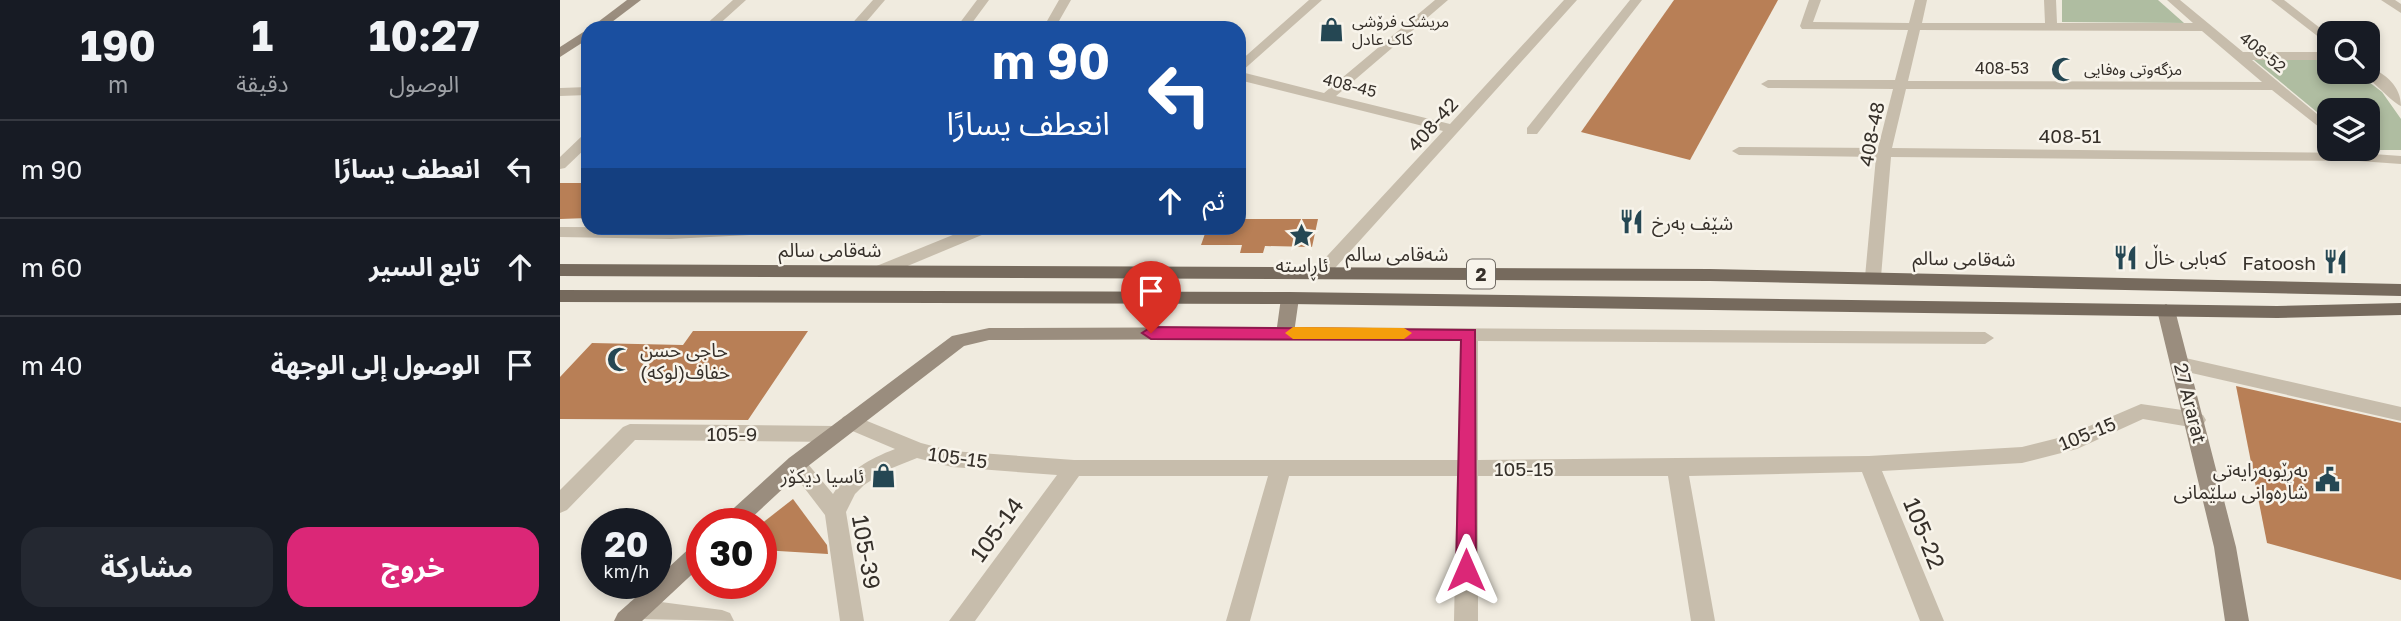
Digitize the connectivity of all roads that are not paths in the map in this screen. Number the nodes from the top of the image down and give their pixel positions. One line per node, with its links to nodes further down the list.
1 (635, 0): 17 (street)
2 (740, 0): 18 (street)
3 (879, 0): 19 (street)
4 (983, 0): 20 (street)
5 (1065, 0): 21 (street)
6 (1316, 0): 30 (street)
7 (1442, 0): 39 (street)
8 (1571, 0): 42 (street, 408-42)
9 (1636, 0): 43 (street)
10 (1815, 0): 22 (street)
11 (1921, 0): 22 (street, 408-48)
12 (2050, 0): 23 (street)
13 (2173, 0): 24 (street, 408-52)
14 (2277, 0): 25 (street)
15 (2387, 0): 16 (street)
16 (2401, 9)
17 (606, 21)
18 (716, 21)
19 (860, 21)
20 (967, 21)
21 (1053, 21)
22 (1915, 26): 23 (street); 34 (street, 408-48)
23 (2051, 27): 24 (street)
24 (2205, 27): 28 (street, 408-52)
25 (2317, 32)
26 (581, 38): 27 (street)
27 (560, 53)
28 (2240, 56): 29 (street); 35 (street, 408-52)
29 (2317, 56)
30 (1246, 63)
31 (1246, 78): 39 (street, 408-45)
32 (2380, 79): 36 (street)
33 (1768, 84): 34 (street, 408-53)
34 (1901, 85): 35 (street, 408-53); 46 (street, 408-48)
35 (2277, 86): 41 (street, 408-52)
36 (2397, 90): 40 (street)
37 (560, 92): 38 (street)
38 (581, 92)
39 (1327, 97): 42 (street, 408-45)
40 (2401, 102)
41 (2317, 121)
42 (1453, 129): 56 (street, 408-42)
43 (1532, 131)
44 (581, 145): 50 (street)
45 (1739, 151): 46 (street, 408-51)
46 (1884, 153): 47 (street, 408-51); 57 (street, 408-48)
47 (2317, 153)
48 (2380, 157): 49 (street, 408-51)
49 (2401, 160)
50 (560, 165)
51 (560, 232): 52 (street)
52 (581, 232)
53 (966, 235): 55 (street)
54 (560, 270): 55 (main road, شەقامی سالم / 2)
55 (880, 271): 56 (main road, شەقامی سالم / 2)
56 (1321, 273): 57 (main road, شەقامی سالم / 2)
57 (1874, 277): 59 (main road, شەقامی سالم / 2)
58 (2401, 281): 59 (main road)
59 (2369, 290): 60 (main road, شەقامی سالم / 2)
60 (2401, 290)
61 (560, 296): 62 (main road, 2)
62 (1290, 298): 63 (main road, 2); 65 (street)
63 (2166, 310): 64 (main road, 2); 68 (street, 27 Ararat)
64 (2399, 311)
65 (1285, 333): 66 (street); 71 (street)
66 (1469, 334): 67 (street); 77 (street)
67 (1985, 338)
68 (2181, 364): 69 (street); 70 (street, 27 Ararat)
69 (2401, 414)
70 (2196, 420): 74 (street, 105-15); 91 (street, 27 Ararat)
71 (843, 428): 72 (street, 105-15); 73 (street); 79 (street, 105-9)
72 (917, 450): 75 (street, 105-15); 81 (street)
73 (796, 464): 80 (street); 81 (street, 105-39)
74 (1869, 464): 78 (street, 105-15); 90 (street, 105-22)
75 (1074, 468): 76 (street, 105-15); 86 (street, 105-14)
76 (1281, 468): 77 (street, 105-15); 87 (street)
77 (1466, 468): 78 (street, 105-15); 88 (street)
78 (1677, 468): 89 (street)
79 (560, 504)
80 (748, 508)
81 (835, 512): 85 (street, 105-39)
82 (686, 566): 83 (street)
83 (632, 615): 84 (street)
84 (722, 621)
85 (852, 621)
86 (961, 621)
87 (1238, 621)
88 (1466, 621)
89 (1703, 621)
90 (1932, 621)
91 (2237, 621)

